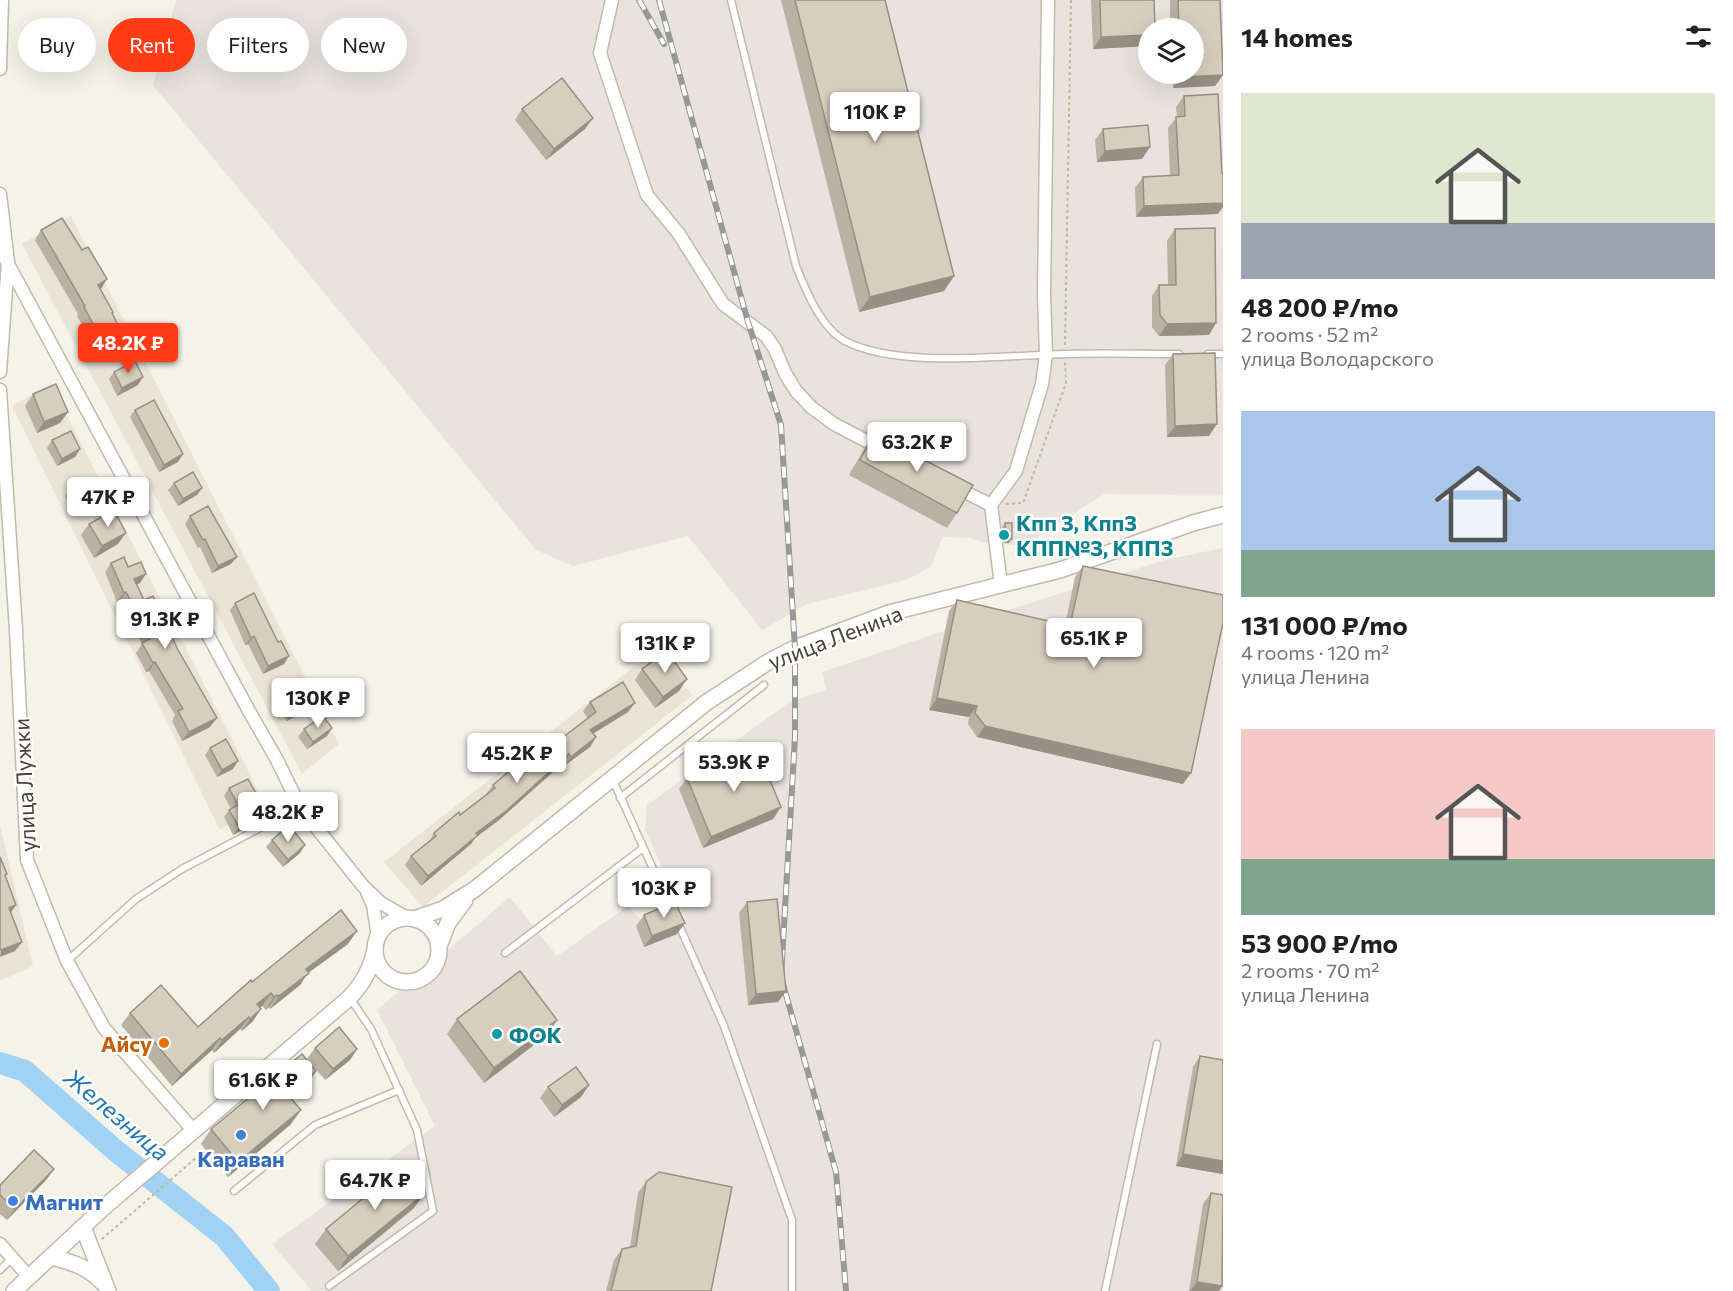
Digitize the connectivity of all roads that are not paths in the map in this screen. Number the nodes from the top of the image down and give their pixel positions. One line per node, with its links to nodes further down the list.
1 (2, 0): 5 (street)
2 (612, 0): 15 (street)
3 (731, 0): 12 (lane)
4 (1048, 0): 12 (street)
5 (0, 69)
6 (0, 194): 8 (street)
7 (0, 249): 8 (street)
8 (8, 262): 13 (street); 23 (street)
9 (1189, 354): 12 (lane)
10 (1200, 354): 11 (lane)
11 (1223, 354)
12 (1046, 355): 17 (street)
13 (0, 372)
14 (0, 390): 31 (street, улица Лужки)
15 (897, 456)
16 (939, 478): 17 (street)
17 (991, 505): 19 (street)
18 (1223, 515): 19 (street, улица Ленина)
19 (1001, 585): 21 (street, улица Ленина)
20 (764, 685): 22 (lane)
21 (612, 778): 22 (lane); 26 (street, улица Ленина)
22 (620, 798): 24 (lane)
23 (300, 807): 25 (street); 31 (lane)
24 (643, 848): 30 (lane); 47 (lane)
25 (363, 886): 27 (street); 28 (street)
26 (475, 889): 27 (street); 29 (street)
27 (411, 919): 28 (street); 29 (street)
28 (376, 944): 32 (street); 33 (street)
29 (439, 946): 32 (street)
30 (506, 953)
31 (67, 961): 36 (street, улица Лужки)
32 (398, 982): 33 (street)
33 (352, 995): 35 (lane); 36 (street)
34 (1157, 1044): 48 (lane)
35 (399, 1090): 37 (lane); 44 (lane)
36 (193, 1130): 38 (street)
37 (234, 1191)
38 (83, 1227): 41 (street); 45 (street)
39 (0, 1244): 40 (street)
40 (12, 1257): 42 (lane); 43 (street)
41 (51, 1257): 43 (street); 45 (street)
42 (0, 1270)
43 (30, 1277): 46 (street)
44 (329, 1286)
45 (106, 1288)
46 (14, 1291)
47 (792, 1291)
48 (1106, 1291)

